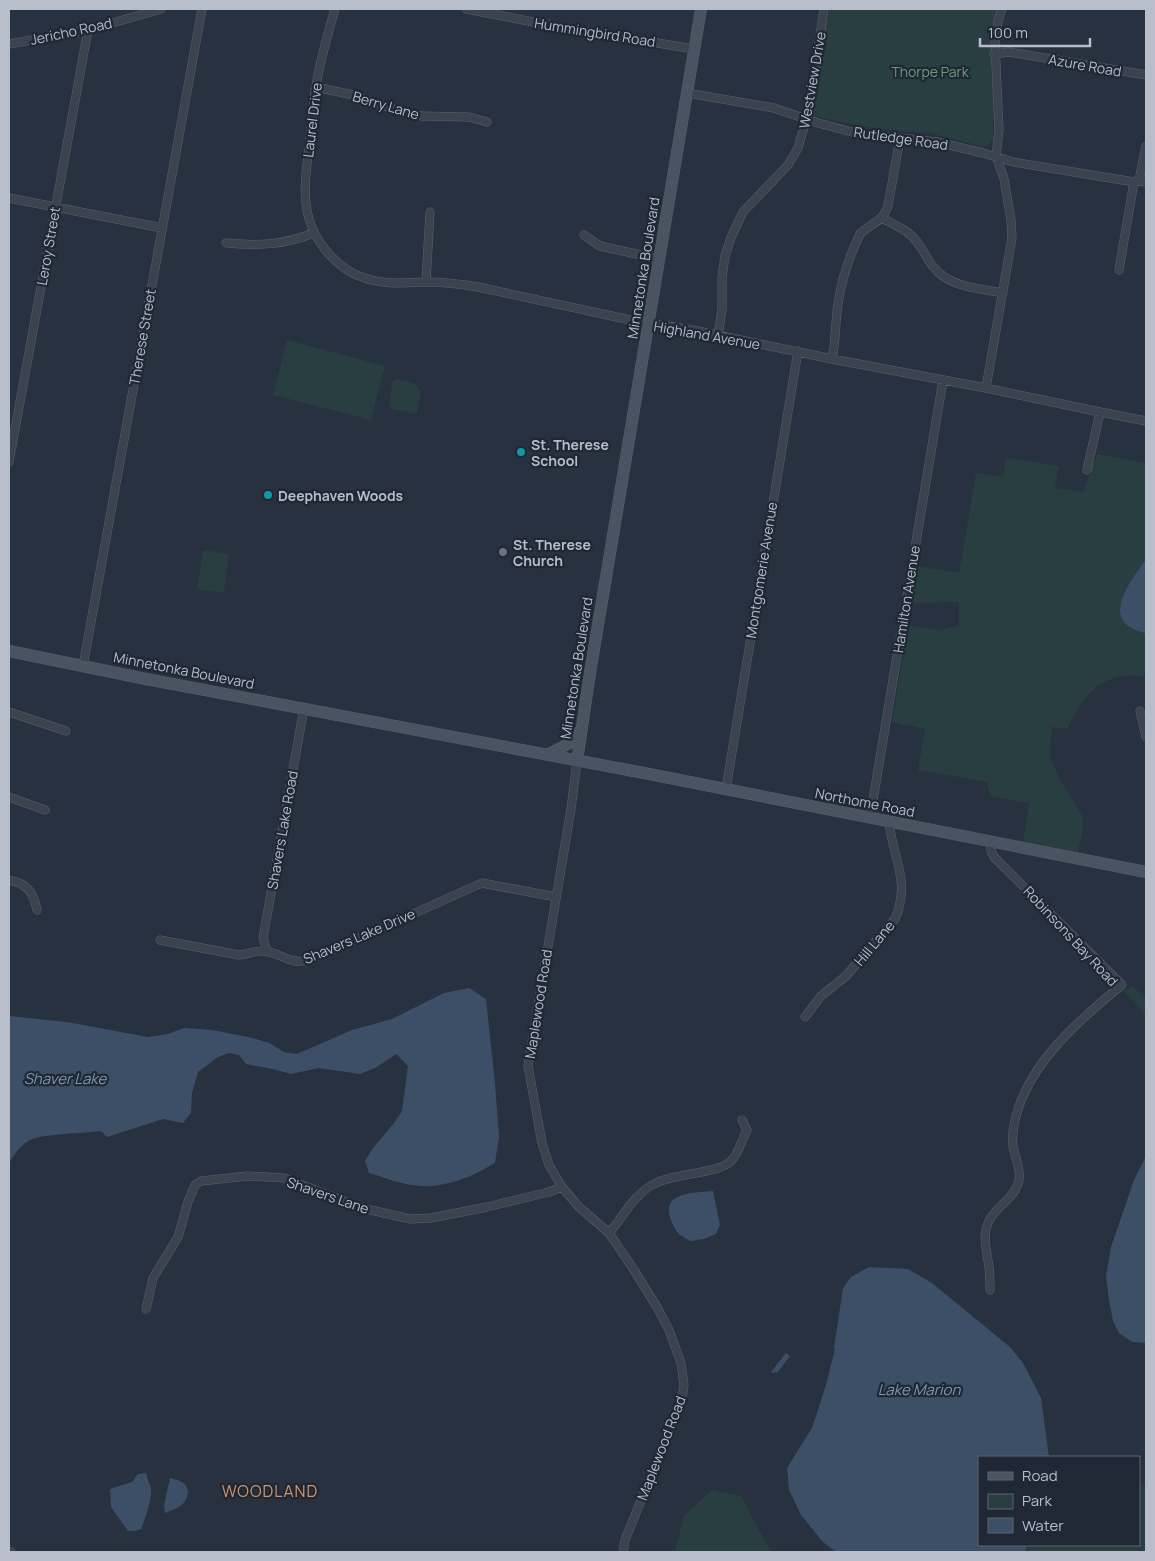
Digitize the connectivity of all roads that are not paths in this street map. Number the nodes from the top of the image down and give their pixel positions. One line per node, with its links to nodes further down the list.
1 (161, 9): 8 (street, Jericho Road)
2 (202, 9): 25 (street, Therese Street)
3 (335, 9): 13 (street, Laurel Drive)
4 (466, 9): 10 (street, Hummingbird Road)
5 (701, 9): 10 (street, Minnetonka Boulevard)
6 (824, 9): 15 (street, Westview Drive)
7 (1002, 9): 11 (street)
8 (88, 30): 9 (street, Jericho Road); 22 (street, Leroy Street)
9 (9, 44)
10 (694, 49): 14 (street, Minnetonka Boulevard)
11 (994, 54): 12 (street, Azure Road); 19 (street)
12 (1146, 75)
13 (316, 88): 16 (street, Berry Lane); 26 (street, Laurel Drive)
14 (687, 93): 15 (street, Rutledge Road); 29 (street, Minnetonka Boulevard)
15 (806, 120): 17 (street, Rutledge Road); 34 (street, Westview Drive)
16 (487, 122)
17 (900, 138): 19 (street, Rutledge Road); 24 (street)
18 (1146, 146): 20 (street)
19 (996, 157): 20 (street, Rutledge Road); 32 (street)
20 (1140, 182): 30 (street)
21 (9, 198): 22 (street)
22 (55, 207): 25 (street); 41 (street, Leroy Street)
23 (430, 212): 31 (street)
24 (882, 218): 32 (street); 36 (street)
25 (162, 228): 44 (street, Therese Street)
26 (313, 232): 28 (street); 31 (street, Highland Avenue)
27 (584, 235): 29 (street)
28 (226, 243)
29 (659, 259): 33 (street, Minnetonka Boulevard)
30 (1118, 270)
31 (426, 282): 33 (street, Highland Avenue)
32 (1003, 293): 38 (street)
33 (649, 324): 34 (street, Highland Avenue); 48 (street, Minnetonka Boulevard)
34 (718, 336): 35 (street, Highland Avenue)
35 (798, 351): 36 (street, Highland Avenue); 53 (street, Montgomerie Avenue)
36 (832, 359): 37 (street, Highland Avenue)
37 (943, 380): 38 (street, Highland Avenue); 56 (street, Hamilton Avenue)
38 (986, 388): 39 (street, Highland Avenue)
39 (1100, 412): 40 (street, Highland Avenue); 42 (street)
40 (1146, 421)
41 (9, 462)
42 (1087, 470)
43 (9, 651): 44 (street, Minnetonka Boulevard)
44 (83, 666): 45 (street, Minnetonka Boulevard)
45 (304, 708): 51 (street, Minnetonka Boulevard); 64 (street, Shavers Lake Road)
46 (1140, 711): 50 (street)
47 (9, 712): 49 (street)
48 (581, 730): 51 (street); 52 (street, Minnetonka Boulevard)
49 (66, 731)
50 (1146, 737)
51 (547, 755): 52 (street, Minnetonka Boulevard)
52 (577, 761): 53 (street, Northome Road); 61 (street, Maplewood Road)
53 (726, 789): 56 (street, Northome Road)
54 (9, 797): 55 (street)
55 (45, 810)
56 (870, 818): 57 (street, Northome Road)
57 (889, 822): 58 (street, Northome Road); 65 (street, Hill Lane)
58 (991, 842): 59 (street, Northome Road); 69 (street, Robinsons Bay Road)
59 (1146, 872)
60 (9, 880): 62 (street)
61 (556, 898): 64 (street, Shavers Lake Drive); 67 (street, Maplewood Road)
62 (37, 910)
63 (160, 940): 64 (street)
64 (267, 951)
65 (805, 1017)
66 (742, 1120): 68 (street)
67 (562, 1187): 68 (street, Maplewood Road); 70 (street, Shavers Lane)
68 (609, 1233): 71 (street, Maplewood Road)
69 (990, 1290)
70 (146, 1308)
71 (623, 1552)

